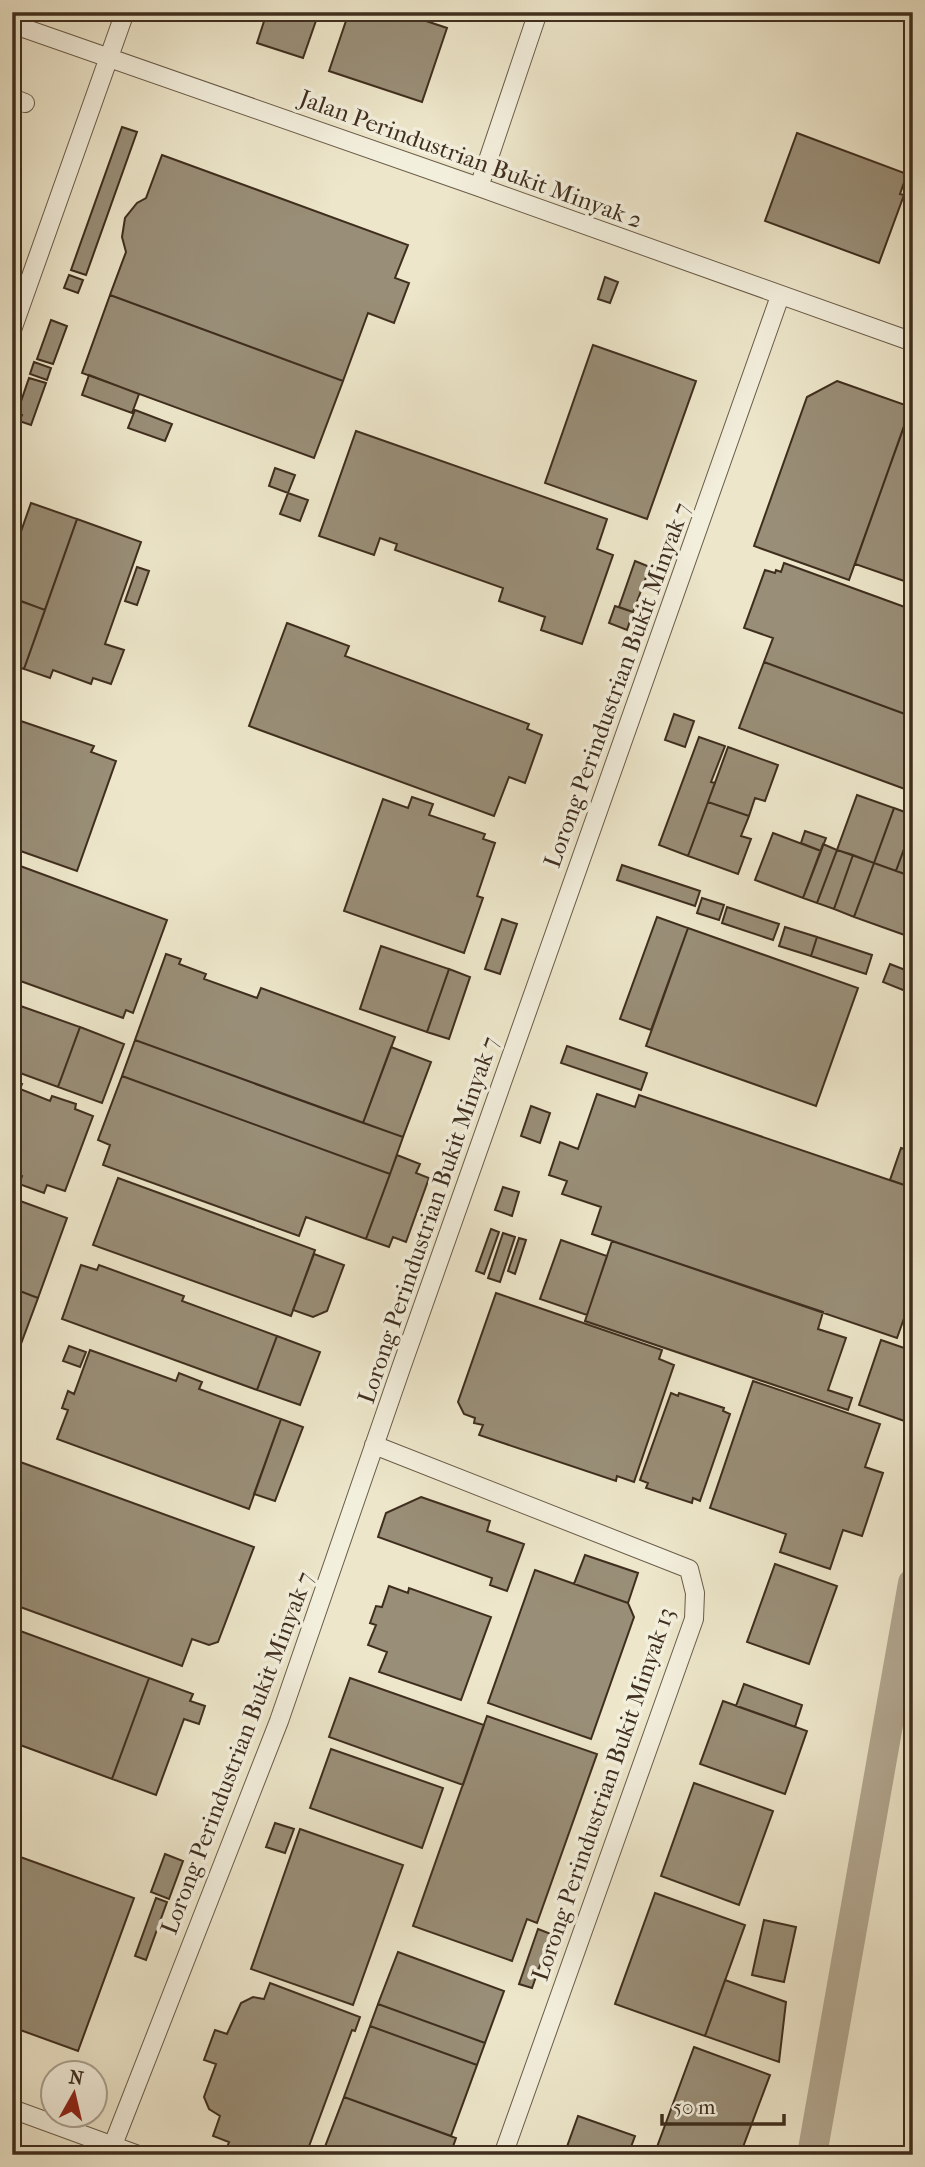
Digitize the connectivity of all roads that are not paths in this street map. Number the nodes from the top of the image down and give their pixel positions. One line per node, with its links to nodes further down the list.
1 (125, 12): 4 (street)
2 (538, 12): 5 (street)
3 (12, 24): 4 (street, Jalan Perindustrian Bukit Minyak 2)
4 (109, 57): 5 (street, Jalan Perindustrian Bukit Minyak 2); 7 (street)
5 (479, 187): 6 (street, Jalan Perindustrian Bukit Minyak 2)
6 (780, 296): 8 (street, Jalan Perindustrian Bukit Minyak 2); 9 (street, Lorong Perindustrian Bukit Minyak 7)
7 (12, 330)
8 (913, 342)
9 (374, 1445): 11 (street, Lorong Perindustrian Bukit Minyak 7); 13 (street, Lorong Perindustrian Bukit Minyak 13)
10 (12, 2109): 11 (street)
11 (110, 2150): 12 (street)
12 (138, 2155)
13 (503, 2155)

